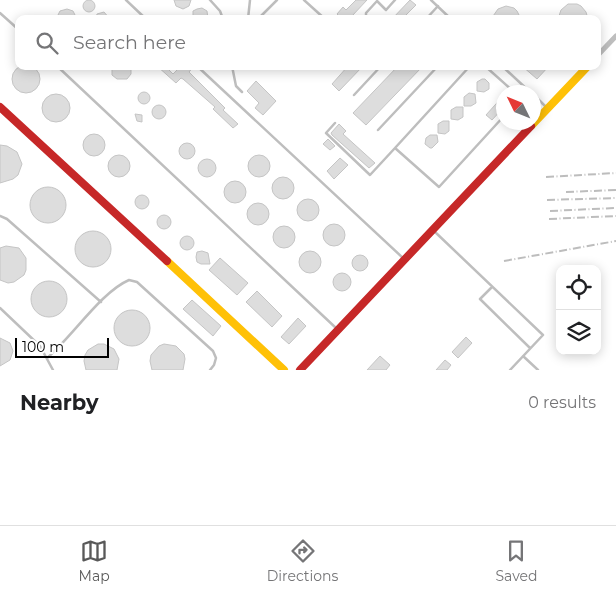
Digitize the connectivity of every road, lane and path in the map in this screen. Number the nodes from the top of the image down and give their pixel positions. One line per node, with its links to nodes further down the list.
1 (126, 0): 10 (lane)
2 (210, 0): 11 (lane)
3 (250, 0): 12 (lane)
4 (277, 0): 13 (lane)
5 (304, 0): 14 (lane)
6 (395, 0): 15 (lane)
7 (431, 0): 8 (lane)
8 (438, 6): 16 (lane); 17 (lane)
9 (0, 13): 18 (lane)
10 (142, 15)
11 (221, 15)
12 (248, 15)
13 (262, 15)
14 (321, 15)
15 (366, 15)
16 (430, 15)
17 (447, 15)
18 (15, 26)
19 (616, 36): 20 (street)
20 (601, 52)
21 (61, 70): 48 (lane)
22 (201, 70): 44 (lane)
23 (233, 70): 33 (lane)
24 (377, 70): 34 (lane)
25 (434, 70): 40 (lane)
26 (466, 70): 41 (lane)
27 (489, 70): 31 (lane)
28 (506, 70): 32 (lane)
29 (506, 70): 32 (lane)
30 (584, 70): 37 (street)
31 (506, 85)
32 (526, 91)
33 (242, 92)
34 (354, 95)
35 (541, 102): 37 (lane)
36 (0, 107): 54 (street)
37 (548, 109): 43 (street)
38 (335, 123): 41 (lane)
39 (496, 125): 41 (lane)
40 (378, 130)
41 (395, 148)
42 (0, 216): 46 (lane)
43 (433, 230): 44 (street); 45 (lane)
44 (405, 259): 48 (street)
45 (492, 286): 49 (lane); 49 (lane)
46 (101, 302): 51 (lane); 53 (lane)
47 (0, 308): 51 (lane)
48 (338, 329): 55 (street)
49 (530, 348): 50 (lane)
50 (523, 356): 56 (lane); 57 (lane)
51 (47, 358): 52 (lane)
52 (53, 370)
53 (210, 370)
54 (284, 370)
55 (300, 370)
56 (510, 370)
57 (538, 370)

